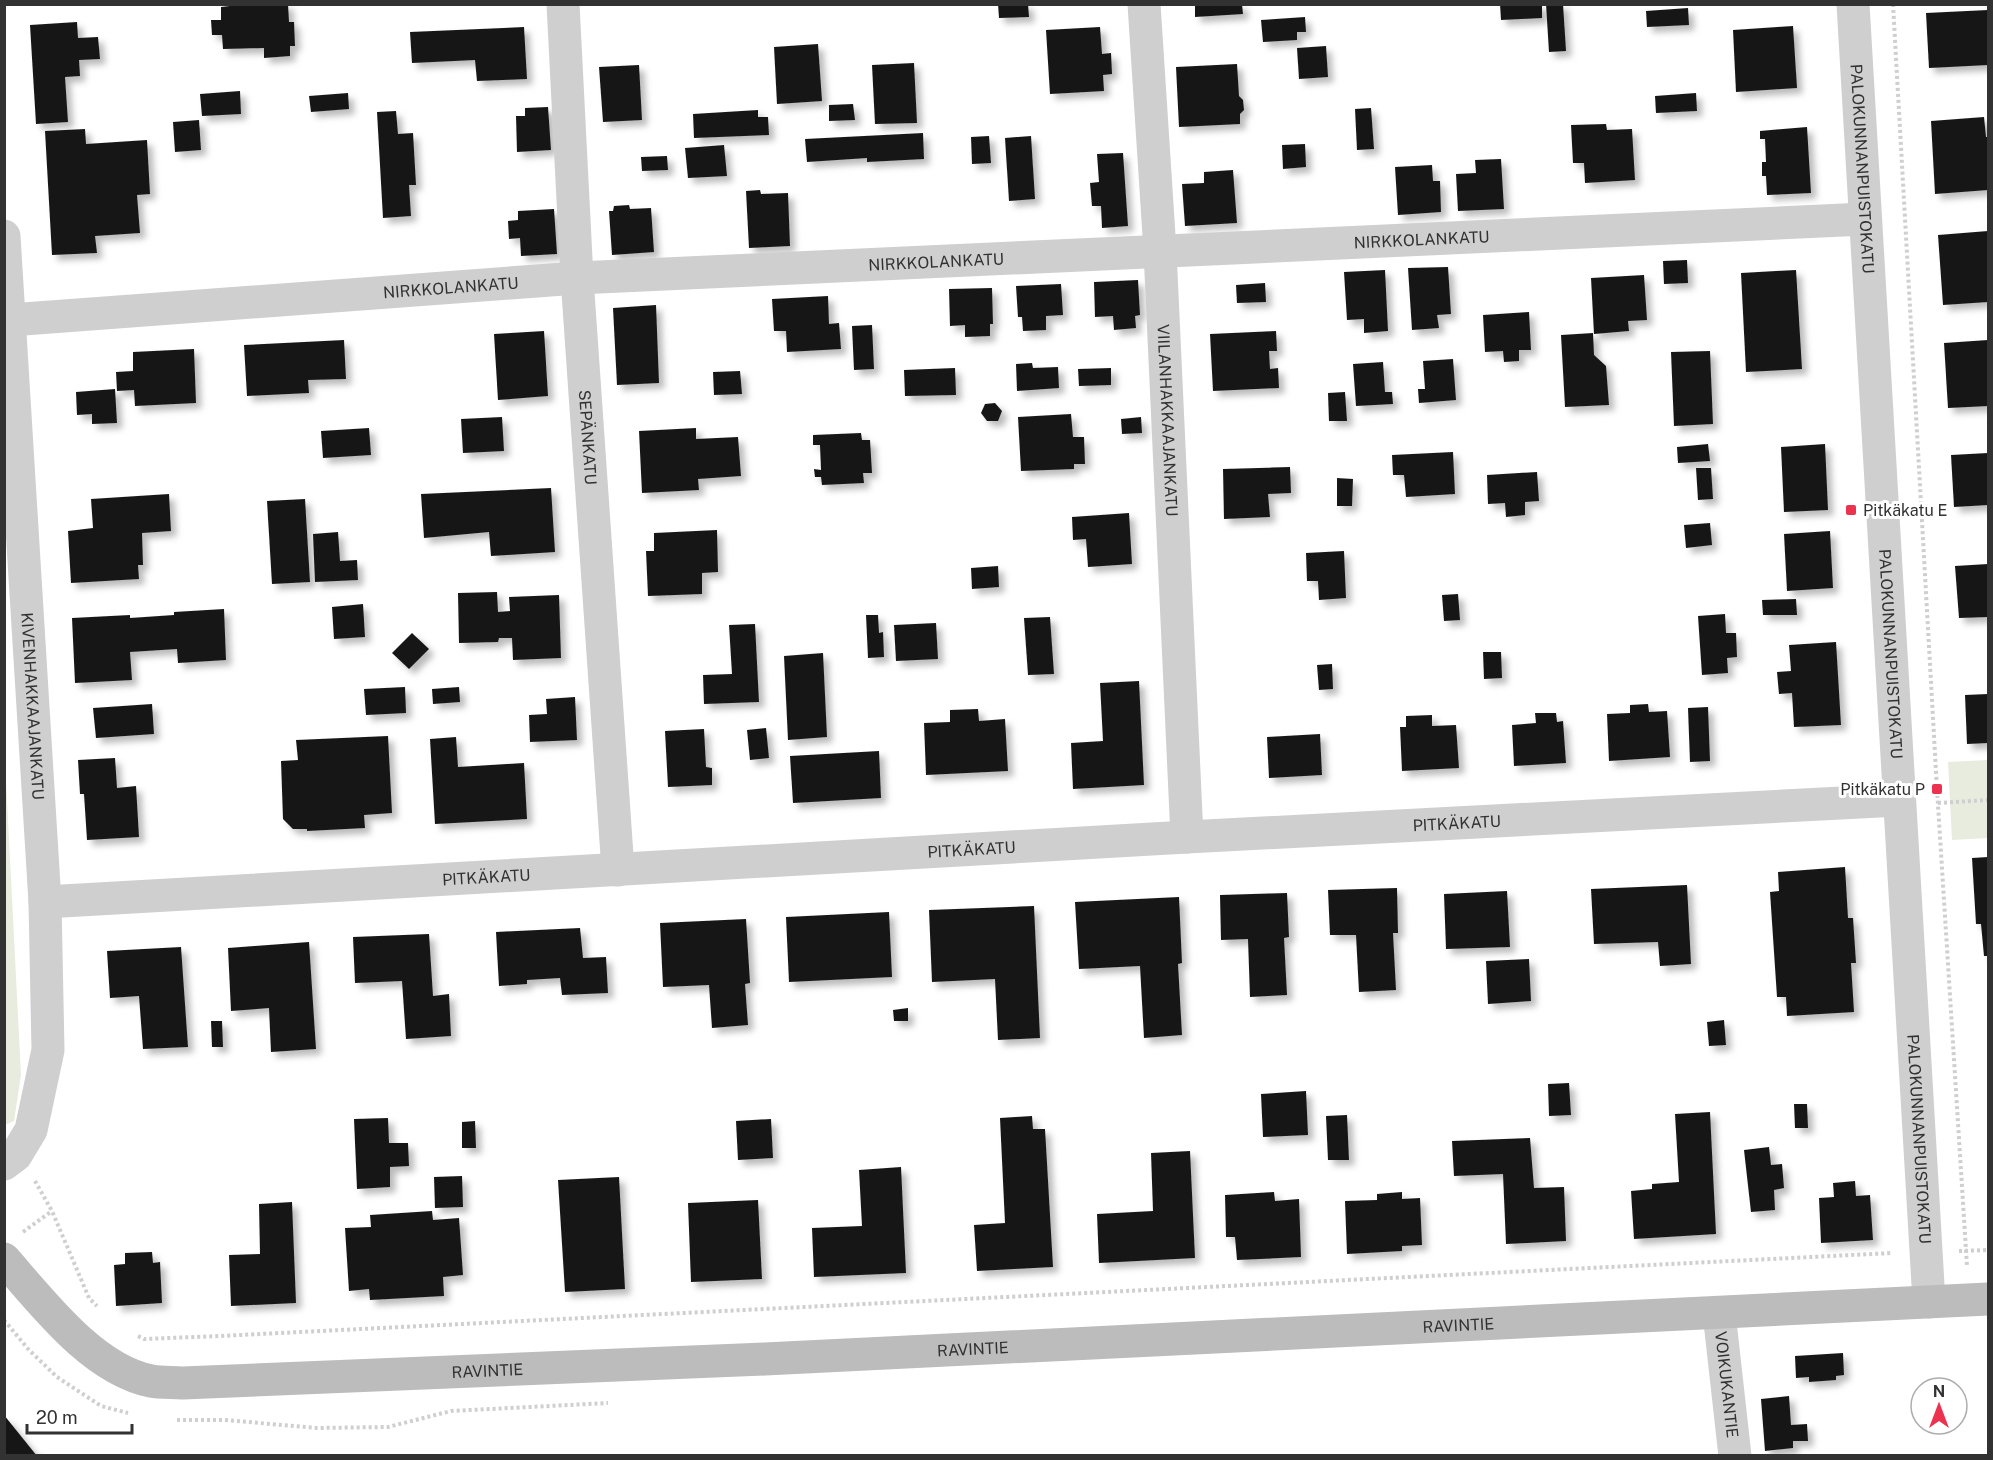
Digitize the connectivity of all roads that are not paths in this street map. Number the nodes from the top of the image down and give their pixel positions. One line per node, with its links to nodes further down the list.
1 (563, 4): 7 (street, SEPÄNKATU)
2 (1144, 4): 6 (street, VIILANHAKKAAJANKATU)
3 (1853, 4): 4 (street, PALOKUNNANPUISTOKATU)
4 (1865, 219): 6 (street, NIRKKOLANKATU); 9 (street, PALOKUNNANPUISTOKATU)
5 (4, 236): 8 (street, KIVENHAKKAAJANKATU)
6 (1160, 251): 7 (street, NIRKKOLANKATU); 10 (street, VIILANHAKKAAJANKATU)
7 (577, 278): 8 (street, NIRKKOLANKATU); 11 (street, SEPÄNKATU)
8 (10, 320): 12 (street, KIVENHAKKAAJANKATU)
9 (1899, 801): 10 (street, PITKÄKATU); 16 (street, PALOKUNNANPUISTOKATU)
10 (1187, 837): 11 (street, PITKÄKATU)
11 (618, 870): 12 (street, PITKÄKATU)
12 (45, 902): 13 (street, KIVENHAKKAAJANKATU)
13 (10, 1160)
14 (9, 1249): 17 (main road, RAVINTIE)
15 (1979, 1299): 16 (main road, RAVINTIE)
16 (1929, 1302): 17 (main road, RAVINTIE)
17 (1719, 1313): 18 (street, VOIKUKANTIE)
18 (1735, 1455)

